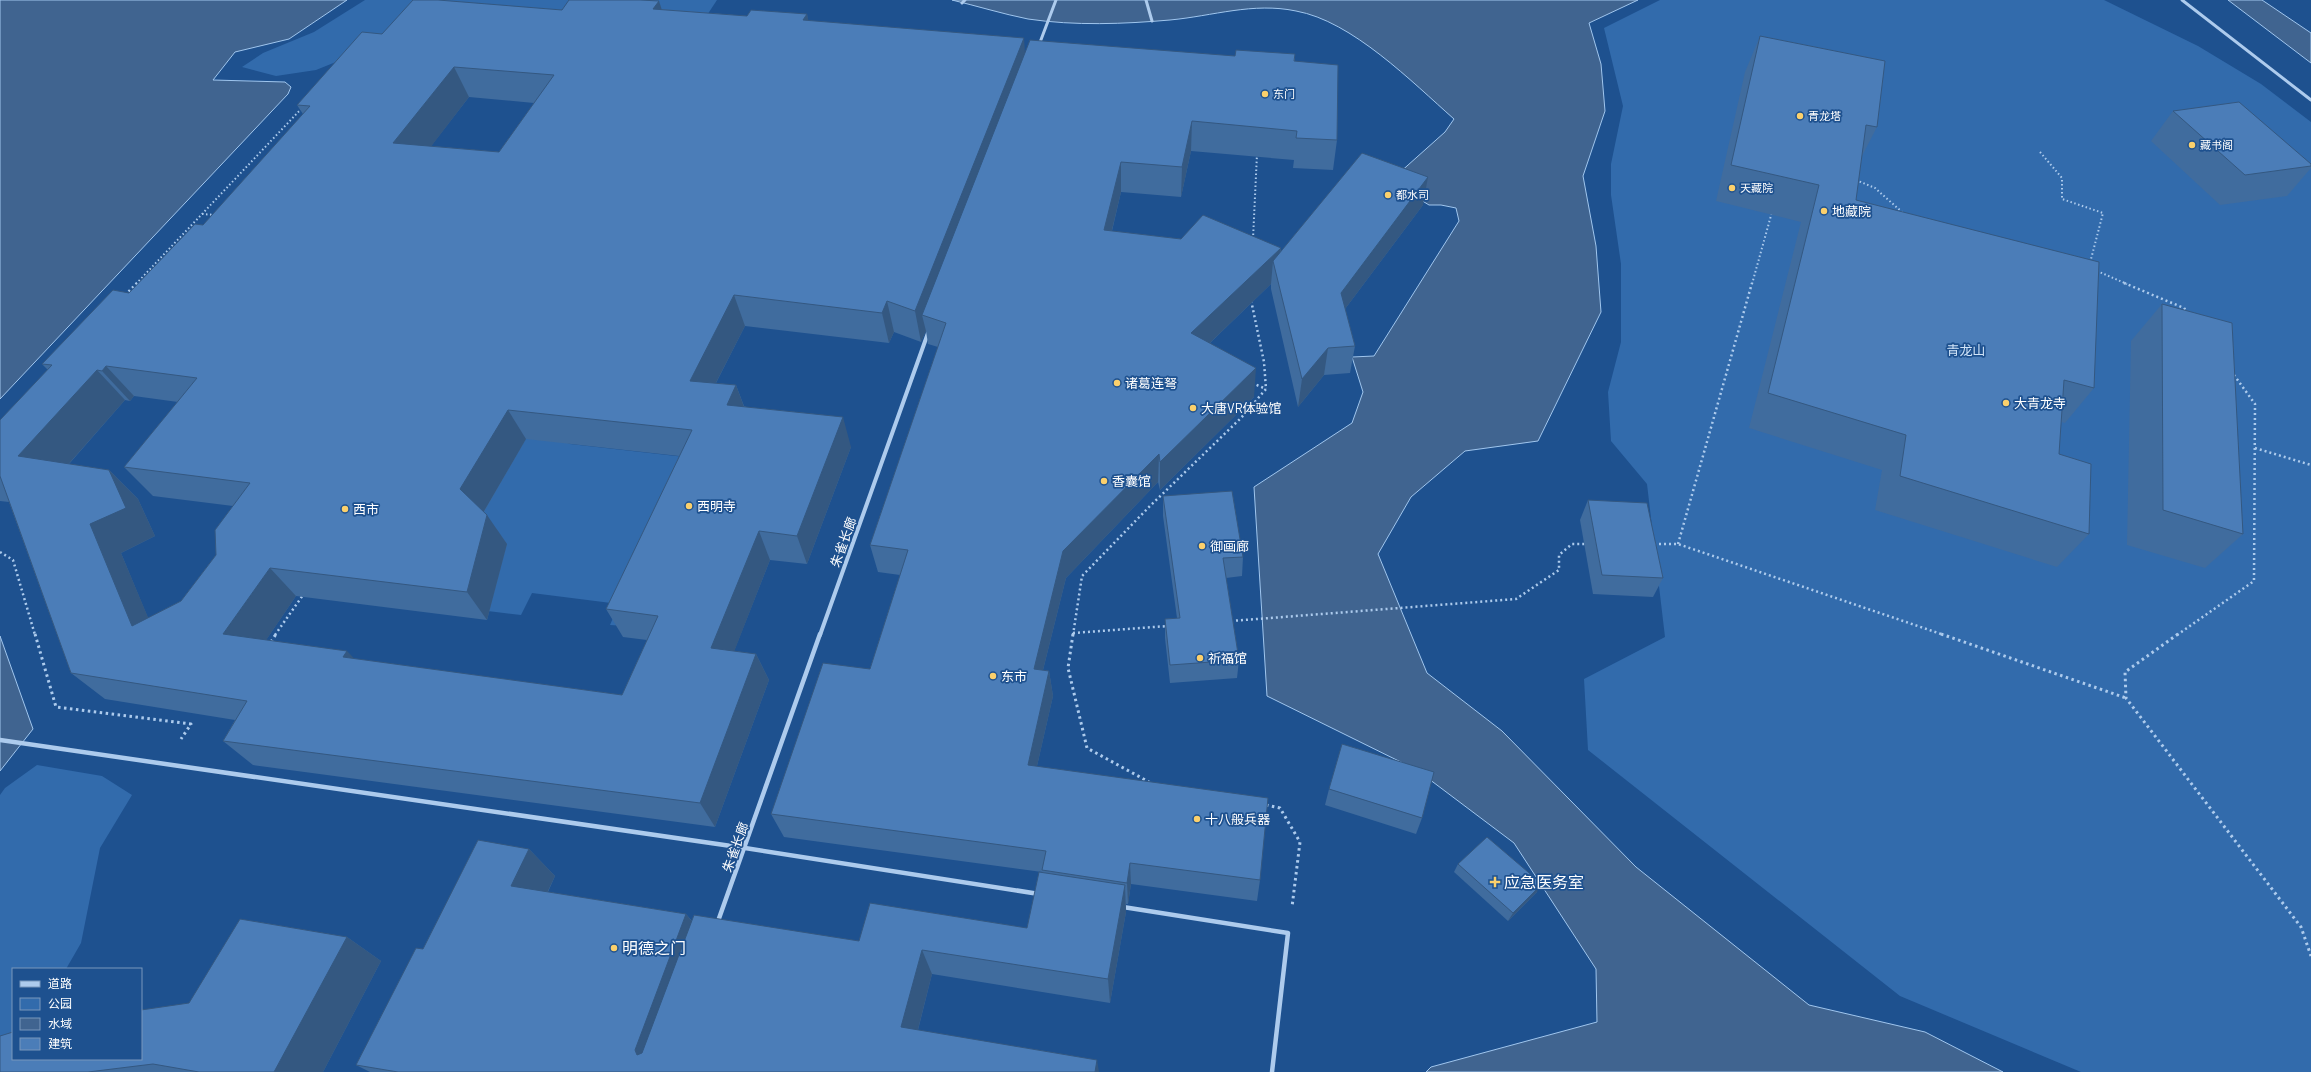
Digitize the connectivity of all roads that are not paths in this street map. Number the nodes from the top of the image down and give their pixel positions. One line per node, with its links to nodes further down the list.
1 (1056, 0): 5 (street)
2 (1146, 0): 4 (street)
3 (2182, 0): 6 (street)
4 (1152, 20)
5 (1037, 48)
6 (2311, 100)
7 (931, 326): 9 (street, 朱雀长廊)
8 (0, 740): 9 (street)
9 (746, 848): 10 (street); 12 (street, 朱雀长廊)
10 (1044, 895)
11 (1115, 906): 13 (street)
12 (713, 933)
13 (1272, 1072)

